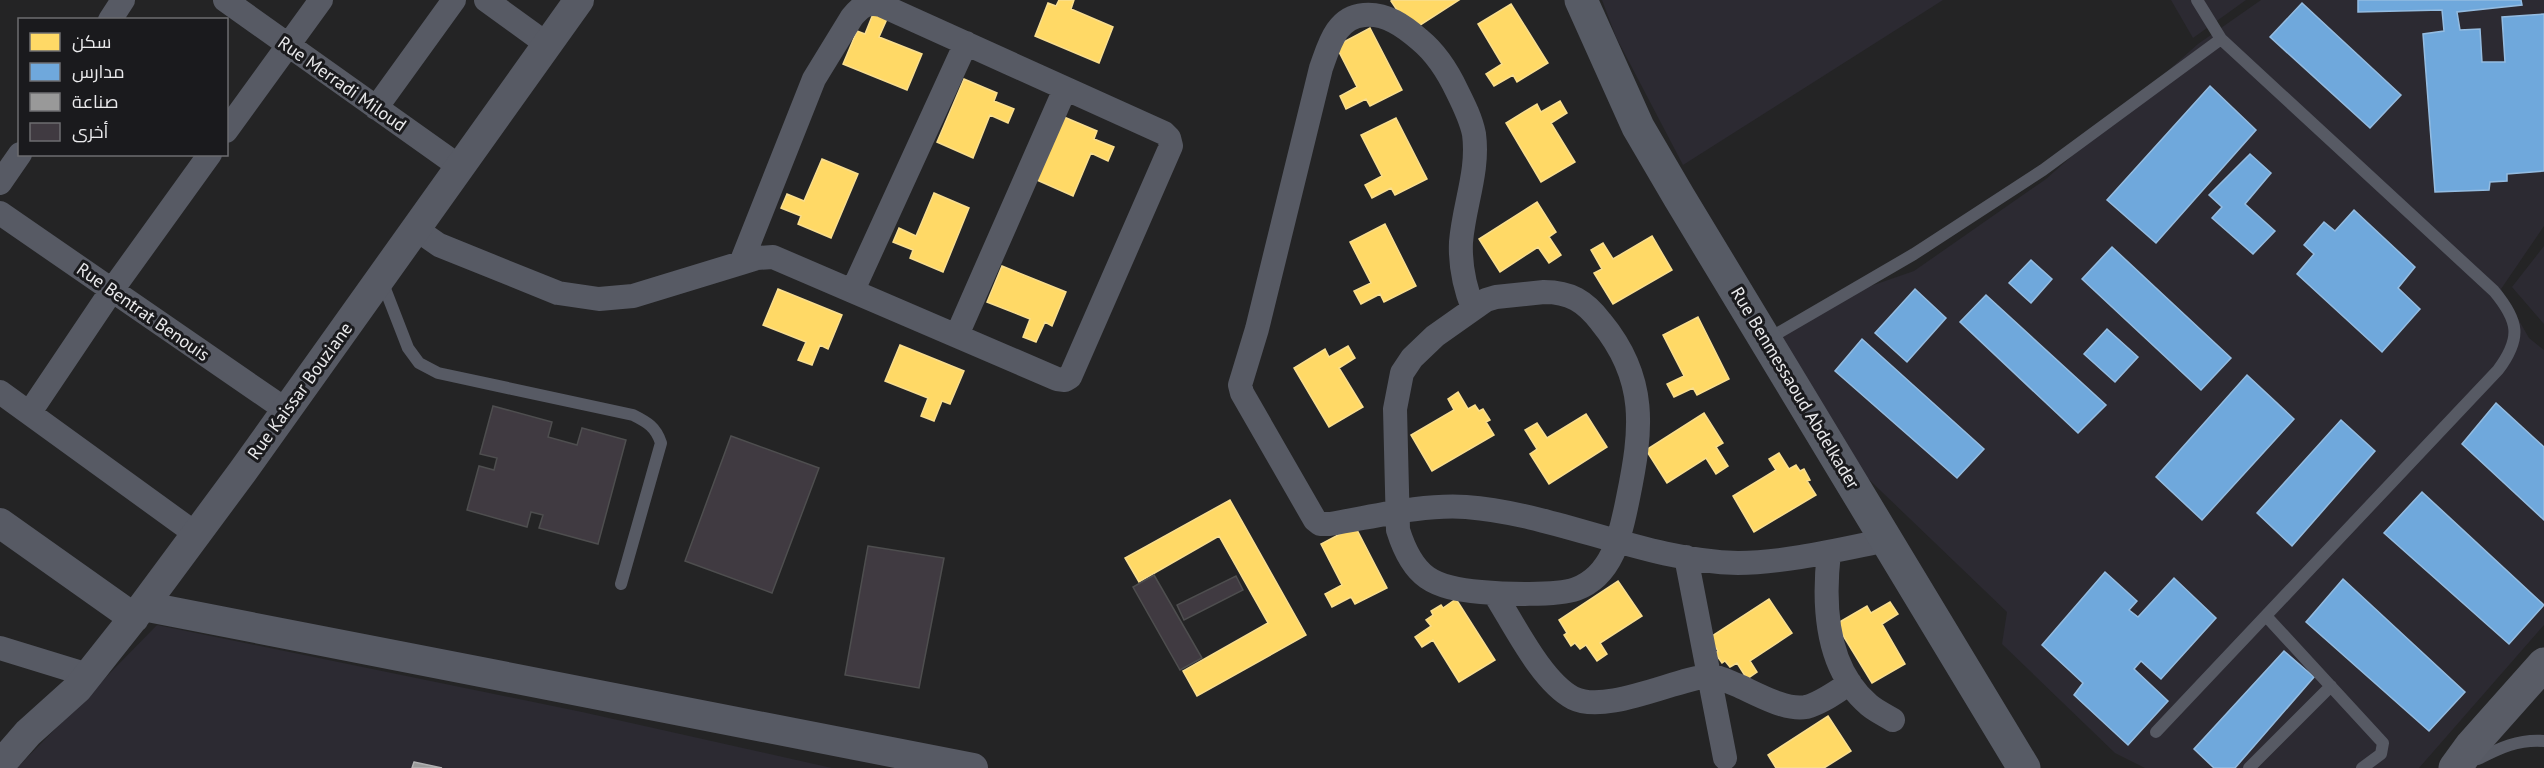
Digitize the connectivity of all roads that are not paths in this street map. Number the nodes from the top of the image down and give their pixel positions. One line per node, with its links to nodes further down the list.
1 (123, 0): 9 (street)
2 (225, 0): 13 (street, Rue Merradi Miloud)
3 (321, 0): 13 (street)
4 (454, 0): 15 (street)
5 (486, 0): 12 (street)
6 (579, 0): 12 (street, Rue Kaissar Bouziane)
7 (1581, 0): 29 (main road, Rue Benmessaoud Abdelkader)
8 (2197, 0): 10 (lane)
9 (111, 18)
10 (2221, 39): 29 (lane); 43 (lane)
11 (966, 43): 14 (street); 23 (street); 26 (street)
12 (548, 45): 19 (street, Rue Kaissar Bouziane)
13 (288, 46): 15 (street, Rue Merradi Miloud); 16 (street)
14 (1065, 89): 28 (street); 28 (street)
15 (376, 108): 19 (street, Rue Merradi Miloud)
16 (228, 128)
17 (19, 156): 20 (street)
18 (209, 156): 25 (street)
19 (460, 167): 22 (street, Rue Kaissar Bouziane)
20 (0, 183)
21 (0, 213): 25 (street, Rue Bentrat Benouis)
22 (416, 229): 23 (street); 24 (street, Rue Kaissar Bouziane)
23 (741, 263): 26 (street)
24 (380, 278): 31 (street, Rue Kaissar Bouziane); 40 (lane)
25 (112, 290): 31 (street, Rue Bentrat Benouis); 32 (street)
26 (853, 290): 28 (street)
27 (1473, 308): 33 (street); 33 (street); 37 (street)
28 (957, 335)
29 (1767, 340): 36 (main road, Rue Benmessaoud Abdelkader)
30 (0, 392): 32 (street)
31 (286, 410): 35 (street, Rue Kaissar Bouziane)
32 (30, 412): 35 (street)
33 (1398, 512): 37 (street); 41 (street)
34 (0, 524): 42 (street)
35 (196, 534): 42 (street, Rue Kaissar Bouziane)
36 (1887, 540): 38 (street); 57 (main road, Rue Benmessaoud Abdelkader)
37 (1619, 541): 39 (street); 41 (street)
38 (1829, 552): 39 (street); 48 (street)
39 (1686, 557): 47 (street)
40 (621, 584)
41 (1494, 593): 47 (street)
42 (139, 612): 46 (street, Rue Kaissar Bouziane); 56 (street)
43 (2266, 615): 49 (lane); 51 (lane)
44 (0, 648): 46 (street)
45 (2544, 664): 54 (main road)
46 (88, 675): 55 (street, Rue Kaissar Bouziane)
47 (1709, 676): 48 (street); 53 (street)
48 (1850, 683): 50 (street)
49 (2331, 686): 58 (lane); 59 (lane)
50 (1893, 720)
51 (2156, 732)
52 (2544, 741): 54 (lane)
53 (1725, 758)
54 (2472, 758)
55 (0, 765)
56 (973, 768)
57 (2024, 768)
58 (2249, 768)
59 (2362, 768)

